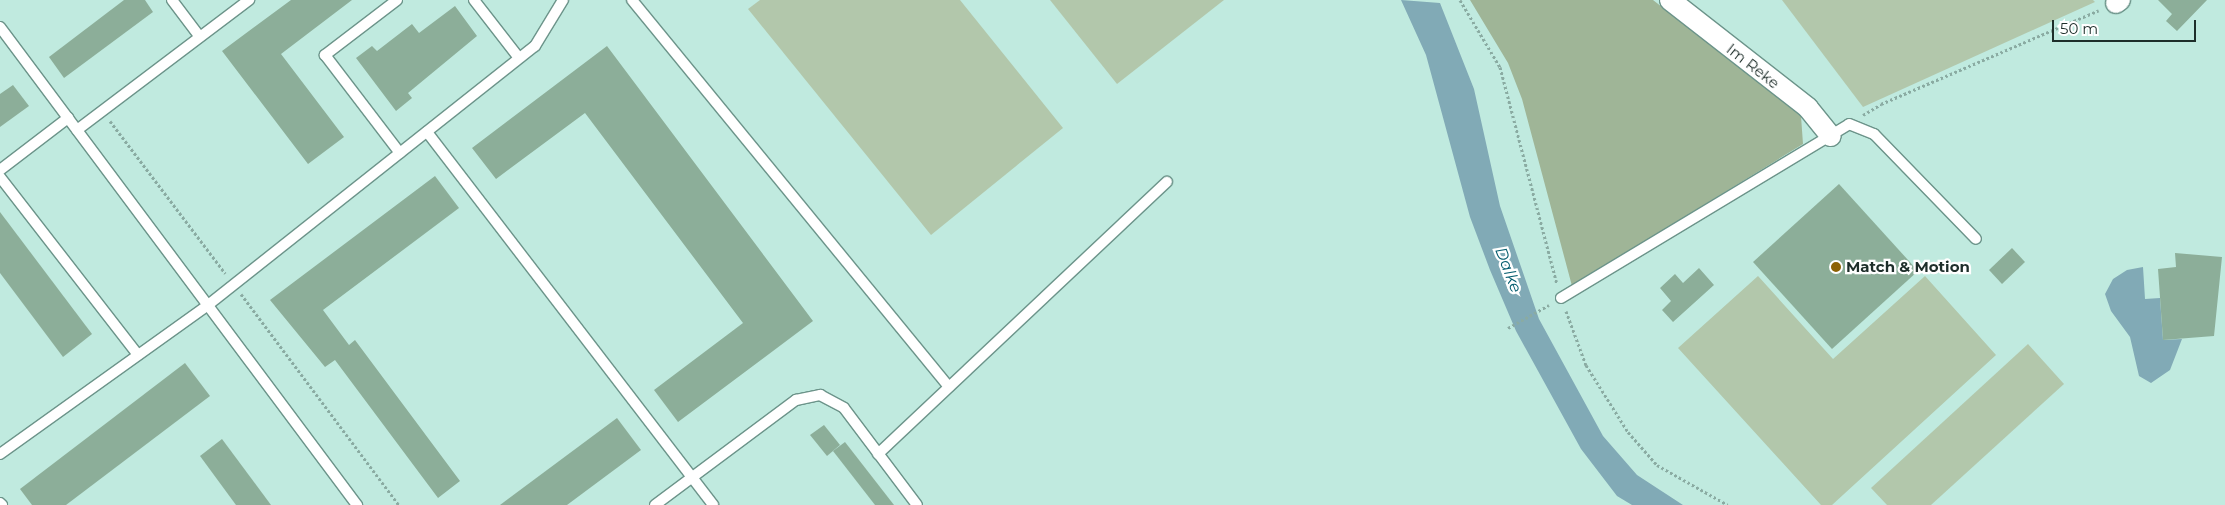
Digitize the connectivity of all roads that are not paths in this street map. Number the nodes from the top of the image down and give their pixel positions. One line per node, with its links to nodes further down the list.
1 (172, 0): 9 (lane)
2 (249, 0): 9 (lane)
3 (397, 0): 15 (lane)
4 (474, 0): 10 (lane)
5 (563, 0): 10 (lane)
6 (632, 0): 23 (lane)
7 (1670, 0): 14 (street, Im Reke)
8 (0, 27): 11 (lane)
9 (200, 37): 12 (lane)
10 (519, 58): 13 (lane)
11 (68, 118): 12 (lane); 16 (lane)
12 (77, 130): 21 (lane)
13 (427, 132): 15 (lane); 26 (lane)
14 (1831, 136): 19 (lane); 20 (lane)
15 (400, 153): 21 (lane)
16 (0, 170)
17 (0, 177): 22 (lane)
18 (1167, 182): 23 (lane)
19 (1976, 239)
20 (1561, 298)
21 (208, 304): 22 (lane); 27 (lane)
22 (138, 355): 24 (lane)
23 (949, 388): 25 (lane)
24 (0, 454)
25 (878, 454): 26 (lane); 30 (lane)
26 (692, 477): 28 (lane); 29 (lane)
27 (358, 505)
28 (655, 505)
29 (713, 505)
30 (918, 505)

